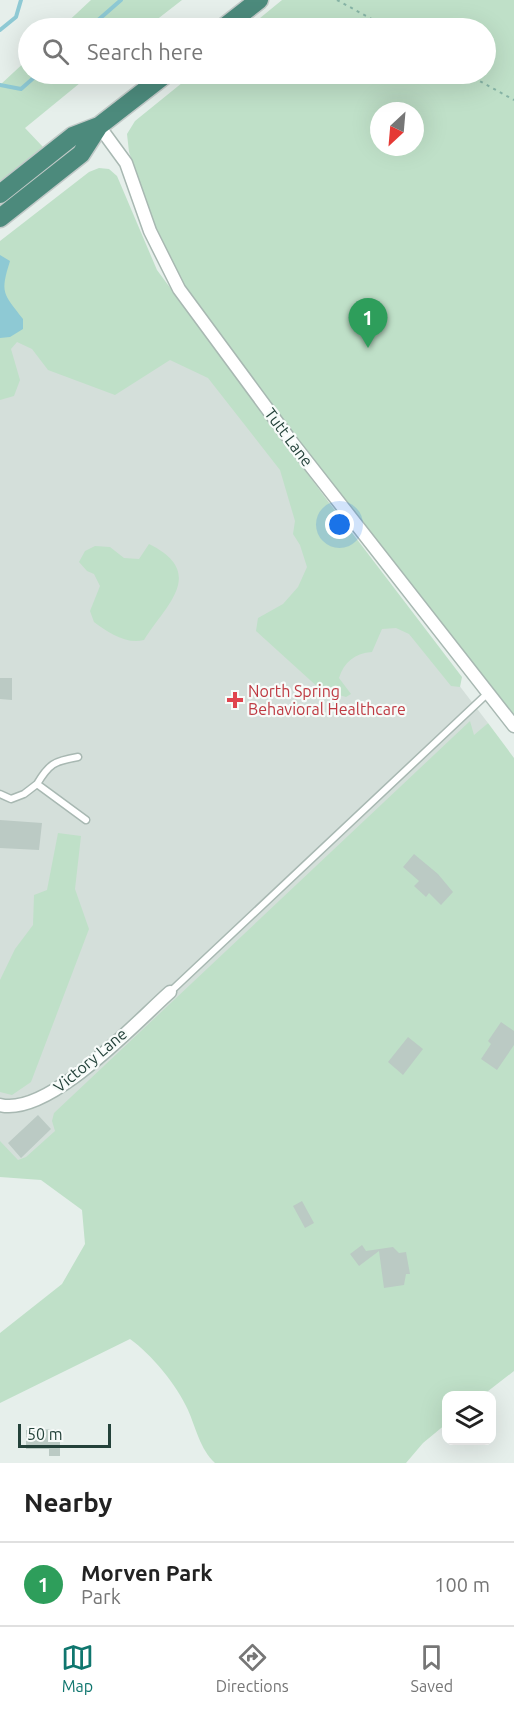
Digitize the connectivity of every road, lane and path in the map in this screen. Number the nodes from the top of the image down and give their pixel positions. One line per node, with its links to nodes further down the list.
1 (259, 0): 3 (highway)
2 (338, 0): 4 (path)
3 (236, 18)
4 (370, 18)
5 (153, 84): 8 (highway)
6 (485, 84): 7 (path)
7 (514, 100)
8 (99, 126): 9 (highway); 10 (highway); 11 (street, Tutt Lane)
9 (0, 194)
10 (0, 218)
11 (488, 693): 12 (street, Tutt Lane); 17 (lane)
12 (514, 726)
13 (78, 757): 14 (lane)
14 (38, 784): 15 (lane); 16 (lane)
15 (0, 794)
16 (86, 820)
17 (170, 992): 18 (street, Victory Lane)
18 (0, 1105)

